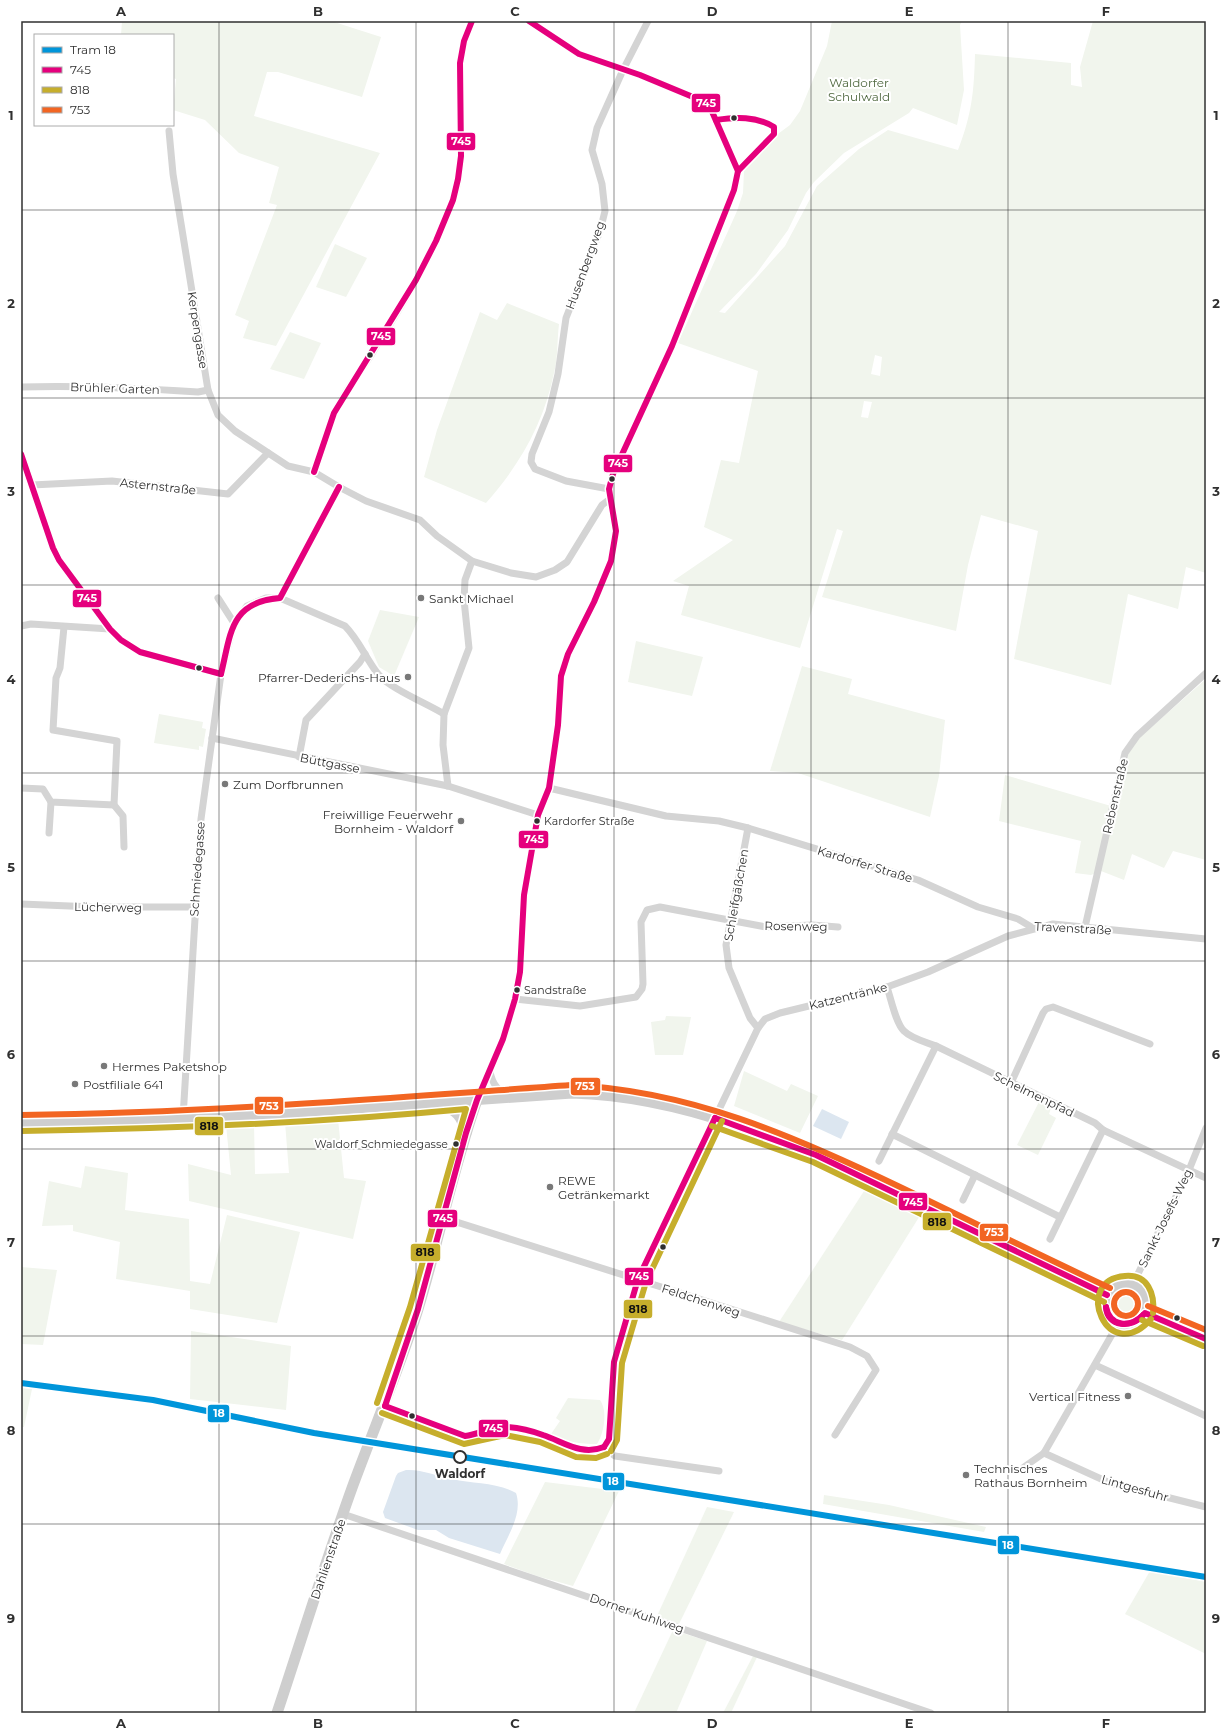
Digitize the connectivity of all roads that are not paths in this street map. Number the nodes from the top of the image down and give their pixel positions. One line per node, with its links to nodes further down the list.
1 (472, 21): 10 (street)
2 (528, 21): 4 (street)
3 (648, 21): 4 (street, Husenbergweg)
4 (623, 70): 13 (street, Husenbergweg); 13 (street)
5 (169, 131): 7 (street, Kerpengasse)
6 (21, 387): 7 (street, Brühler Garten)
7 (208, 390): 8 (street, Kerpengasse)
8 (268, 453): 10 (street, Kerpengasse); 11 (street, Asternstraße)
9 (21, 454): 11 (street)
10 (314, 472): 12 (street, Kerpengasse)
11 (32, 485): 21 (street)
12 (339, 487): 15 (street, Kerpengasse); 17 (street)
13 (609, 489): 14 (street)
14 (610, 499): 15 (street, Kerpengasse); 30 (street)
15 (472, 561): 25 (street)
16 (218, 598): 18 (street)
17 (280, 598): 18 (street, Schmiedegasse); 22 (street)
18 (234, 622): 24 (street, Schmiedegasse)
19 (21, 626): 20 (street)
20 (64, 627): 21 (street); 32 (street)
21 (110, 629): 24 (street)
22 (365, 654): 25 (street); 27 (street)
23 (1206, 673): 42 (street, Rebenstraße)
24 (221, 674): 26 (street, Schmiedegasse)
25 (444, 714): 28 (street)
26 (212, 738): 27 (street, Büttgasse); 39 (street, Schmiedegasse)
27 (299, 757): 28 (street, Büttgasse)
28 (448, 786): 33 (street, Büttgasse)
29 (21, 788): 31 (street)
30 (550, 788): 33 (street); 34 (street, Kardorfer Straße)
31 (51, 802): 32 (street); 35 (street)
32 (114, 805): 36 (street)
33 (538, 815): 46 (street)
34 (748, 828): 37 (street, Kardorfer Straße); 40 (street, Schleifgäßchen)
35 (49, 833)
36 (124, 847)
37 (924, 883): 43 (street, Travenstraße)
38 (21, 904): 39 (street, Lücherweg)
39 (195, 907): 55 (street, Schmiedegasse)
40 (730, 920): 41 (street, Rosenweg); 46 (street, Rosenweg); 47 (street, Schleifgäßchen)
41 (838, 927)
42 (1085, 927): 43 (street, Travenstraße); 44 (street, Travenstraße)
43 (1033, 928): 45 (street, Katzentränke)
44 (1206, 939)
45 (887, 988): 47 (street, Katzentränke); 49 (street, Schelmenpfad)
46 (515, 999): 50 (street)
47 (758, 1028): 56 (street, Katzentränke)
48 (1150, 1044): 51 (street)
49 (936, 1046): 51 (street, Schelmenpfad); 61 (street)
50 (490, 1072): 52 (street); 53 (street)
51 (1011, 1083): 59 (street, Schelmenpfad)
52 (510, 1097): 53 (main road); 56 (main road)
53 (477, 1100): 54 (main road); 60 (main road, Dahlienstraße)
54 (440, 1104): 55 (main road); 60 (main road)
55 (183, 1118): 57 (main road)
56 (715, 1118): 70 (street, Katzentränke); 72 (main road)
57 (21, 1123)
58 (1206, 1128): 63 (street, Sankt-Josefs-Weg)
59 (1103, 1130): 63 (street, Schelmenpfad); 67 (street)
60 (466, 1133): 68 (main road, Dahlienstraße)
61 (892, 1134): 62 (street); 64 (street)
62 (879, 1161)
63 (1190, 1170): 65 (street, Schelmenpfad); 71 (street, Sankt-Josefs-Weg)
64 (975, 1175): 66 (street); 67 (street)
65 (1206, 1178)
66 (963, 1200)
67 (1060, 1217): 69 (street)
68 (444, 1218): 70 (street, Feldchenweg); 77 (main road, Dahlienstraße)
69 (1050, 1239)
70 (638, 1279): 79 (street, Feldchenweg); 80 (street, Katzentränke)
71 (1133, 1284): 72 (main road); 73 (main road)
72 (1107, 1295): 74 (main road)
73 (1145, 1313): 74 (main road); 75 (main road)
74 (1118, 1324): 76 (street)
75 (1206, 1339)
76 (1095, 1365): 78 (street); 81 (street)
77 (385, 1406): 80 (street); 85 (main road, Dahlienstraße)
78 (1206, 1416)
79 (835, 1435)
80 (604, 1447): 83 (street)
81 (1044, 1453): 82 (street); 84 (street, Lintgesfuhr)
82 (1024, 1467)
83 (719, 1471)
84 (1206, 1507)
85 (343, 1514): 86 (main road, Dahlienstraße); 87 (street, Dorner Kuhlweg)
86 (277, 1713)
87 (931, 1713)

